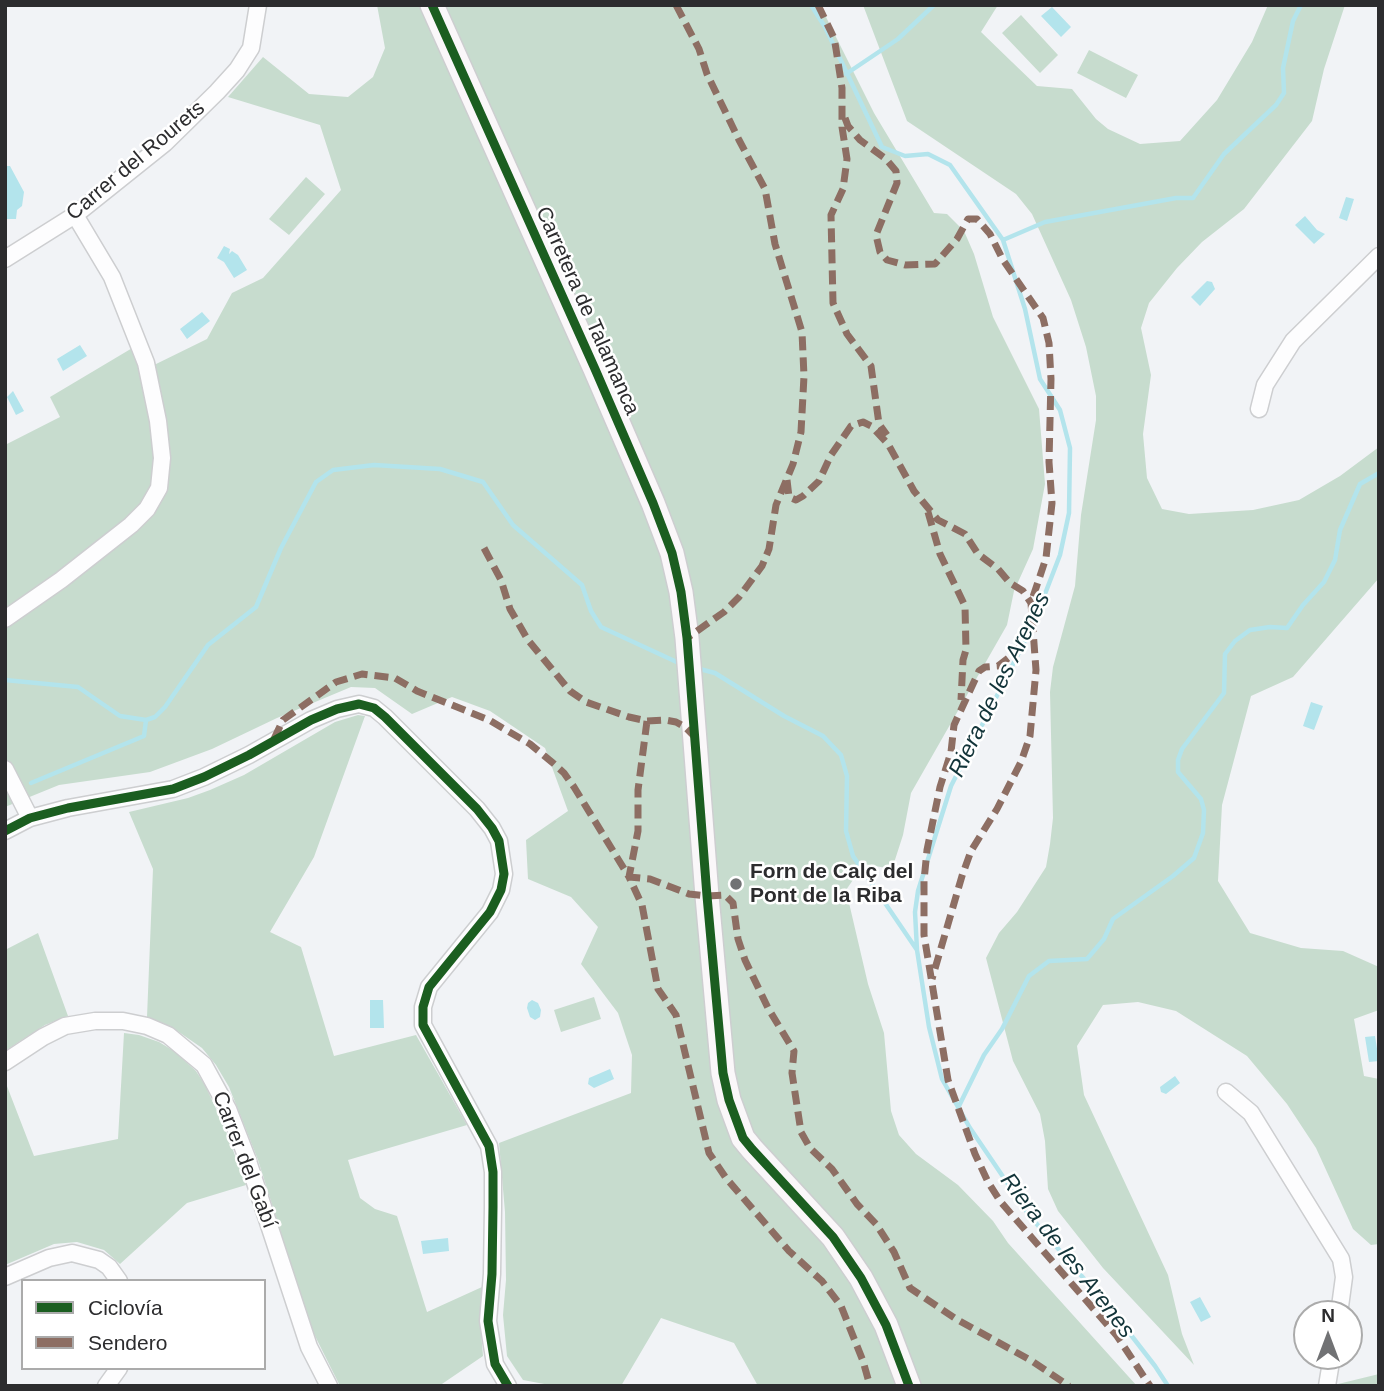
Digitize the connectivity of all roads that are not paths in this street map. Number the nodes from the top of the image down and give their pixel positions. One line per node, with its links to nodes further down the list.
1 (258, 5): 3 (street, Carrer del Rourets)
2 (432, 5): 20 (street, Carretera de Talamanca)
3 (75, 215): 5 (street, Carrer del Rourets); 7 (street)
4 (1379, 256): 6 (street)
5 (5, 259)
6 (1259, 409)
7 (5, 619)
8 (5, 769): 9 (street)
9 (30, 818): 10 (street); 19 (street)
10 (5, 831)
11 (5, 1062): 18 (street, Carrer del Gabí)
12 (1226, 1092): 15 (street)
13 (5, 1276): 14 (street)
14 (118, 1279)
15 (1341, 1300)
16 (118, 1370): 17 (street)
17 (106, 1386)
18 (329, 1386)
19 (508, 1386)
20 (909, 1386)

